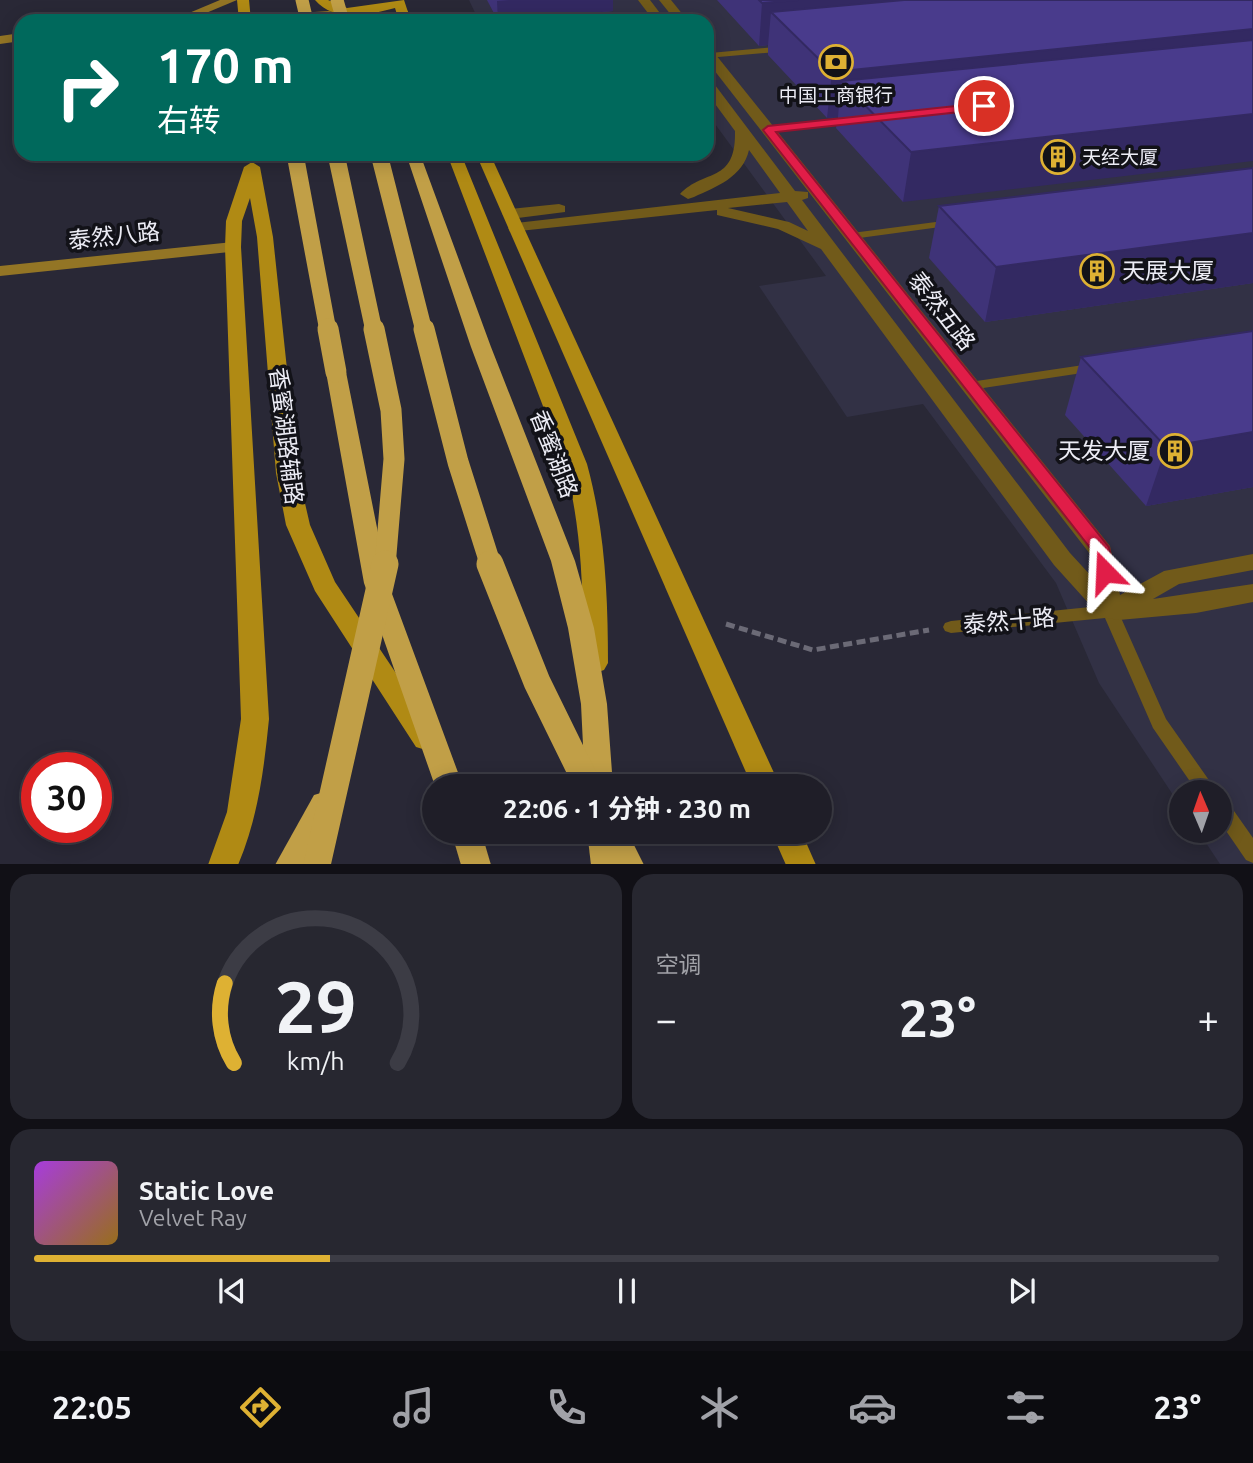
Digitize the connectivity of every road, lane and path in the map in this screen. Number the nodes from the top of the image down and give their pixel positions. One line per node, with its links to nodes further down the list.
1 (231, 0): 6 (street)
2 (321, 0): 5 (main road)
3 (644, 0): 7 (street)
4 (665, 0): 8 (street)
5 (398, 1)
6 (194, 14)
7 (655, 14)
8 (676, 14)
9 (792, 48): 10 (lane)
10 (714, 54)
11 (714, 62): 14 (street, 泰然五路)
12 (714, 94): 15 (street, 泰然五路)
13 (865, 119): 14 (lane)
14 (768, 130): 23 (street, 泰然五路)
15 (742, 131): 24 (street, 泰然五路); 25 (street)
16 (252, 161): 29 (main road); 40 (main road, 香蜜湖路辅路)
17 (296, 161): 41 (highway, bridge)
18 (338, 161): 46 (highway, bridge)
19 (381, 161): 42 (highway, bridge)
20 (415, 161): 39 (highway, 香蜜湖路)
21 (457, 161): 39 (main road)
22 (486, 161): 26 (main road)
23 (813, 187): 24 (street); 28 (street, 泰然五路)
24 (785, 190): 25 (street); 30 (street, 泰然五路)
25 (691, 201): 26 (street); 30 (street)
26 (513, 221): 44 (main road)
27 (963, 222): 28 (lane)
28 (852, 236): 33 (street, 泰然五路)
29 (233, 247): 31 (street, 泰然八路); 53 (main road)
30 (828, 248): 36 (street, 泰然五路)
31 (0, 271)
32 (1105, 365): 33 (lane)
33 (970, 386): 36 (street, 泰然五路)
34 (1253, 562): 36 (street, 泰然十路)
35 (1253, 593): 36 (street, 泰然十路)
36 (1110, 611): 38 (lane, 泰然十路); 45 (lane, 泰然五路)
37 (725, 623): 38 (path)
38 (951, 627)
39 (594, 704): 43 (highway, 香蜜湖路)
40 (444, 774)
41 (445, 774)
42 (582, 774)
43 (598, 774)
44 (761, 774)
45 (1200, 780)
46 (335, 783): 54 (highway); 55 (highway, bridge)
47 (1232, 824): 52 (lane)
48 (470, 844): 56 (highway)
49 (604, 844): 57 (highway)
50 (618, 844): 58 (highway)
51 (792, 844): 59 (main road)
52 (1253, 853)
53 (223, 864)
54 (290, 864)
55 (317, 864)
56 (476, 864)
57 (606, 864)
58 (629, 864)
59 (801, 864)

